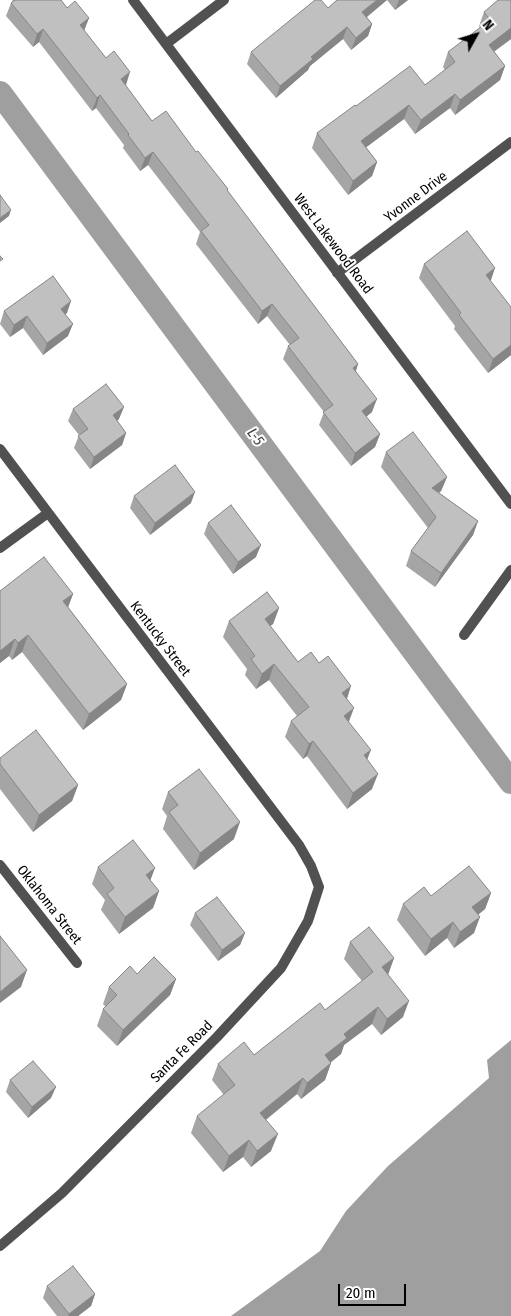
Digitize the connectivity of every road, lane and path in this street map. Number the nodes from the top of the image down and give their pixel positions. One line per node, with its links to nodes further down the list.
1 (133, 0): 3 (street, West Lakewood Road)
2 (224, 0): 3 (street)
3 (166, 44): 5 (street, West Lakewood Road)
4 (511, 142): 5 (street, Yvonne Drive)
5 (337, 273): 7 (street, West Lakewood Road)
6 (0, 449): 8 (street, Kentucky Street)
7 (511, 504)
8 (48, 513): 9 (street); 12 (street, Kentucky Street)
9 (0, 548)
10 (511, 570): 11 (street)
11 (464, 635)
12 (299, 845): 15 (street, Santa Fe Road)
13 (0, 865): 14 (street, Oklahoma Street)
14 (77, 963)
15 (0, 1246)

